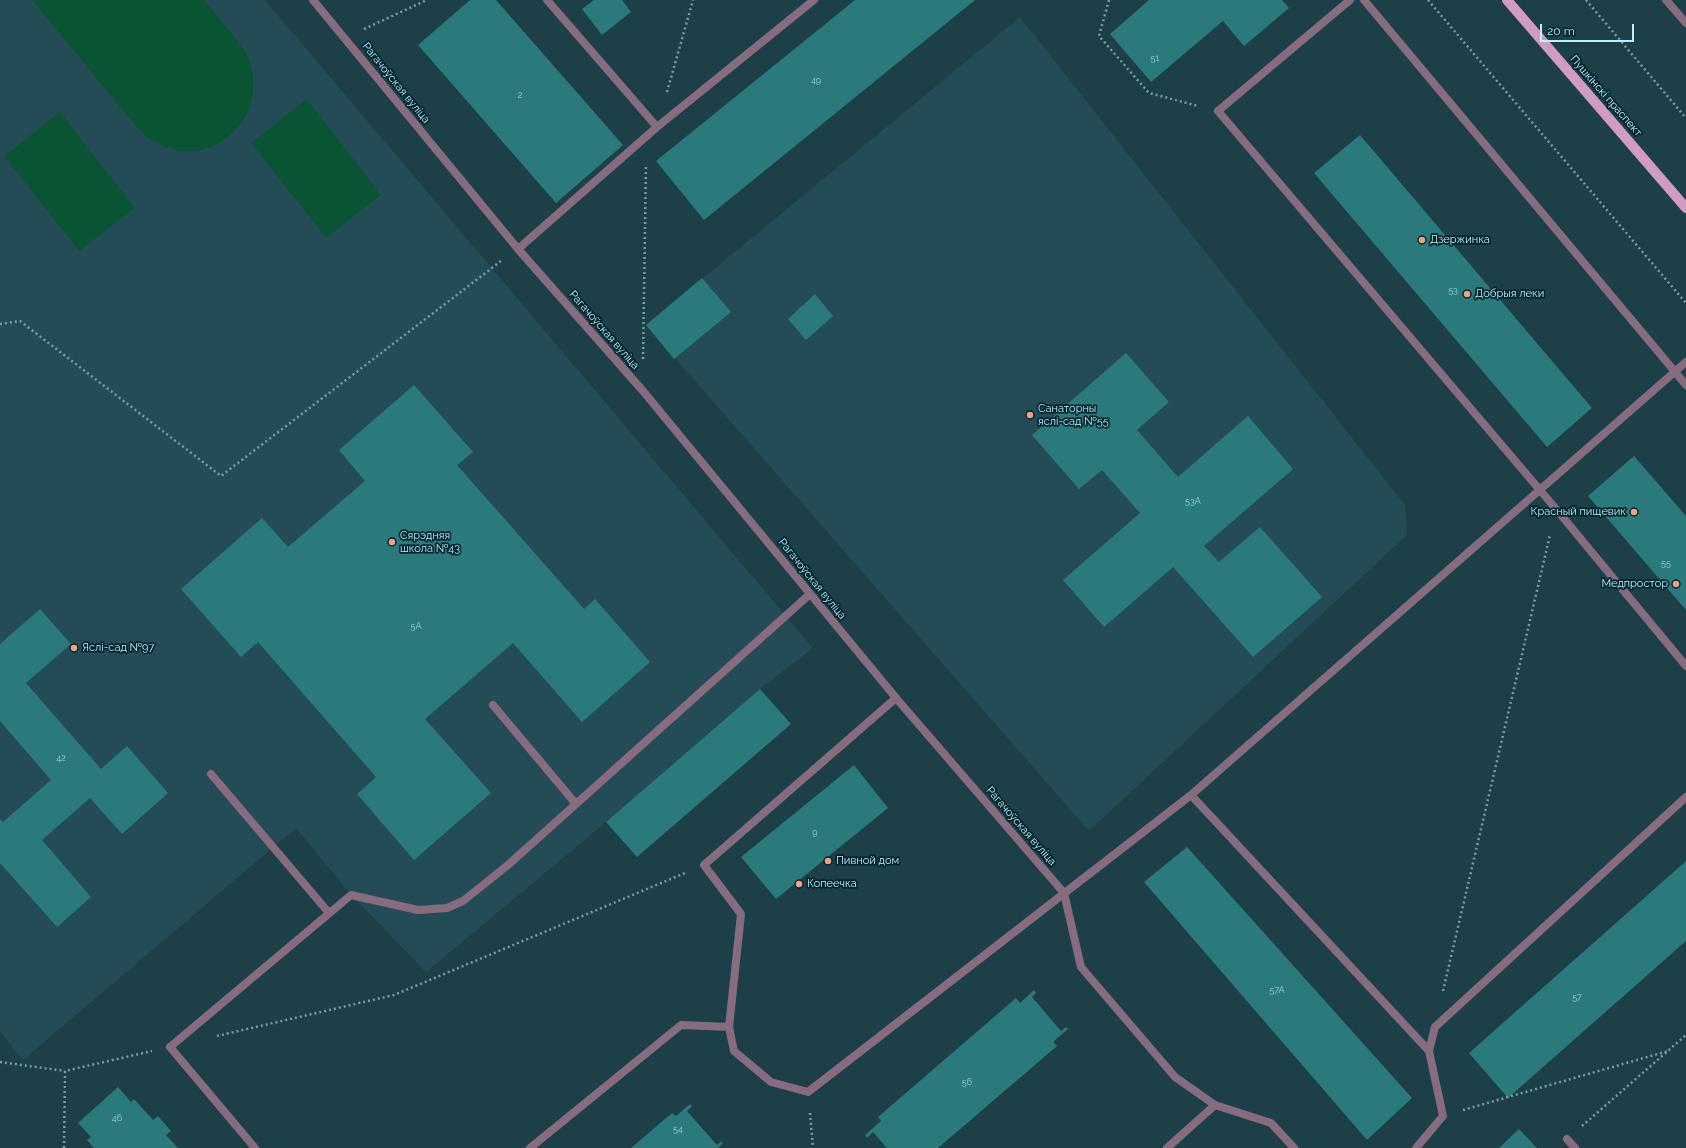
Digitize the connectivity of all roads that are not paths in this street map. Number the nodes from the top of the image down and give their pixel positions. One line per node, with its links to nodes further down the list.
1 (313, 0): 11 (street, Рагачоўская вуліца)
2 (547, 0): 9 (street)
3 (814, 0): 9 (street)
4 (1350, 0): 15 (street)
5 (1364, 0): 13 (street)
6 (1507, 0): 10 (main road, Пушкінскі праспект)
7 (1666, 0): 8 (street)
8 (1686, 23)
9 (657, 127): 11 (street)
10 (1686, 208)
11 (518, 249): 16 (street, Рагачоўская вуліца)
12 (1686, 362): 13 (street)
13 (1675, 372): 14 (street); 15 (street)
14 (1686, 384)
15 (1540, 490): 17 (street); 21 (street)
16 (810, 594): 18 (street, Рагачоўская вуліца); 23 (street)
17 (1686, 666)
18 (896, 698): 24 (street, Рагачоўская вуліца); 26 (street)
19 (493, 705): 23 (street)
20 (211, 774): 25 (street)
21 (1191, 795): 24 (street); 27 (street)
22 (1686, 796): 27 (street)
23 (576, 804): 25 (street)
24 (1064, 893): 26 (street); 28 (street, Рагачоўская вуліца)
25 (329, 913): 30 (street)
26 (729, 1027): 31 (street)
27 (1429, 1051): 34 (street)
28 (1215, 1105): 32 (street); 33 (street, Рагачоўская вуліца)
29 (1568, 1139): 35 (street)
30 (255, 1148)
31 (530, 1148)
32 (1167, 1148)
33 (1294, 1148)
34 (1416, 1148)
35 (1575, 1148)

